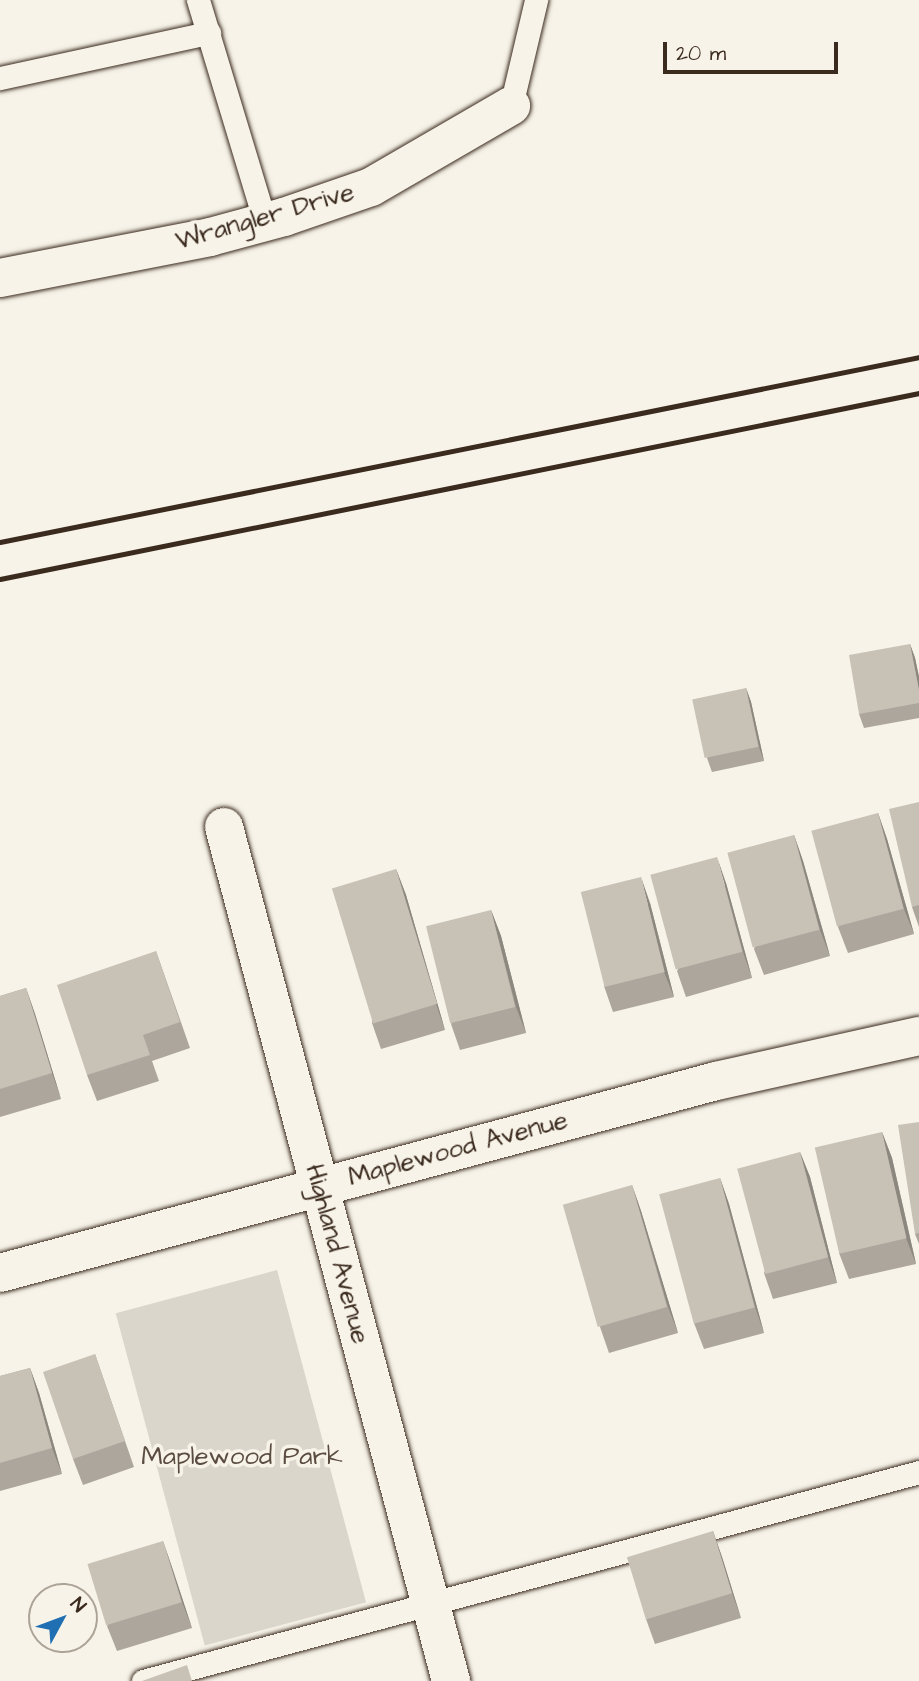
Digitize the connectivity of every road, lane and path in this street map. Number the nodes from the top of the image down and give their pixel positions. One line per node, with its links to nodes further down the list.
1 (198, 0): 3 (lane)
2 (536, 0): 5 (lane)
3 (209, 33): 4 (lane); 6 (lane)
4 (0, 78)
5 (511, 106): 6 (street, Wrangler Drive)
6 (265, 222): 7 (street, Wrangler Drive)
7 (0, 278)
8 (224, 827): 10 (street, Highland Avenue)
9 (919, 1036): 10 (street, Maplewood Avenue)
10 (320, 1186): 11 (street, Maplewood Avenue); 13 (street, Highland Avenue)
11 (0, 1273)
12 (919, 1472): 13 (lane)
13 (429, 1602): 14 (lane); 15 (street, Highland Avenue)
14 (143, 1681)
15 (451, 1681)

